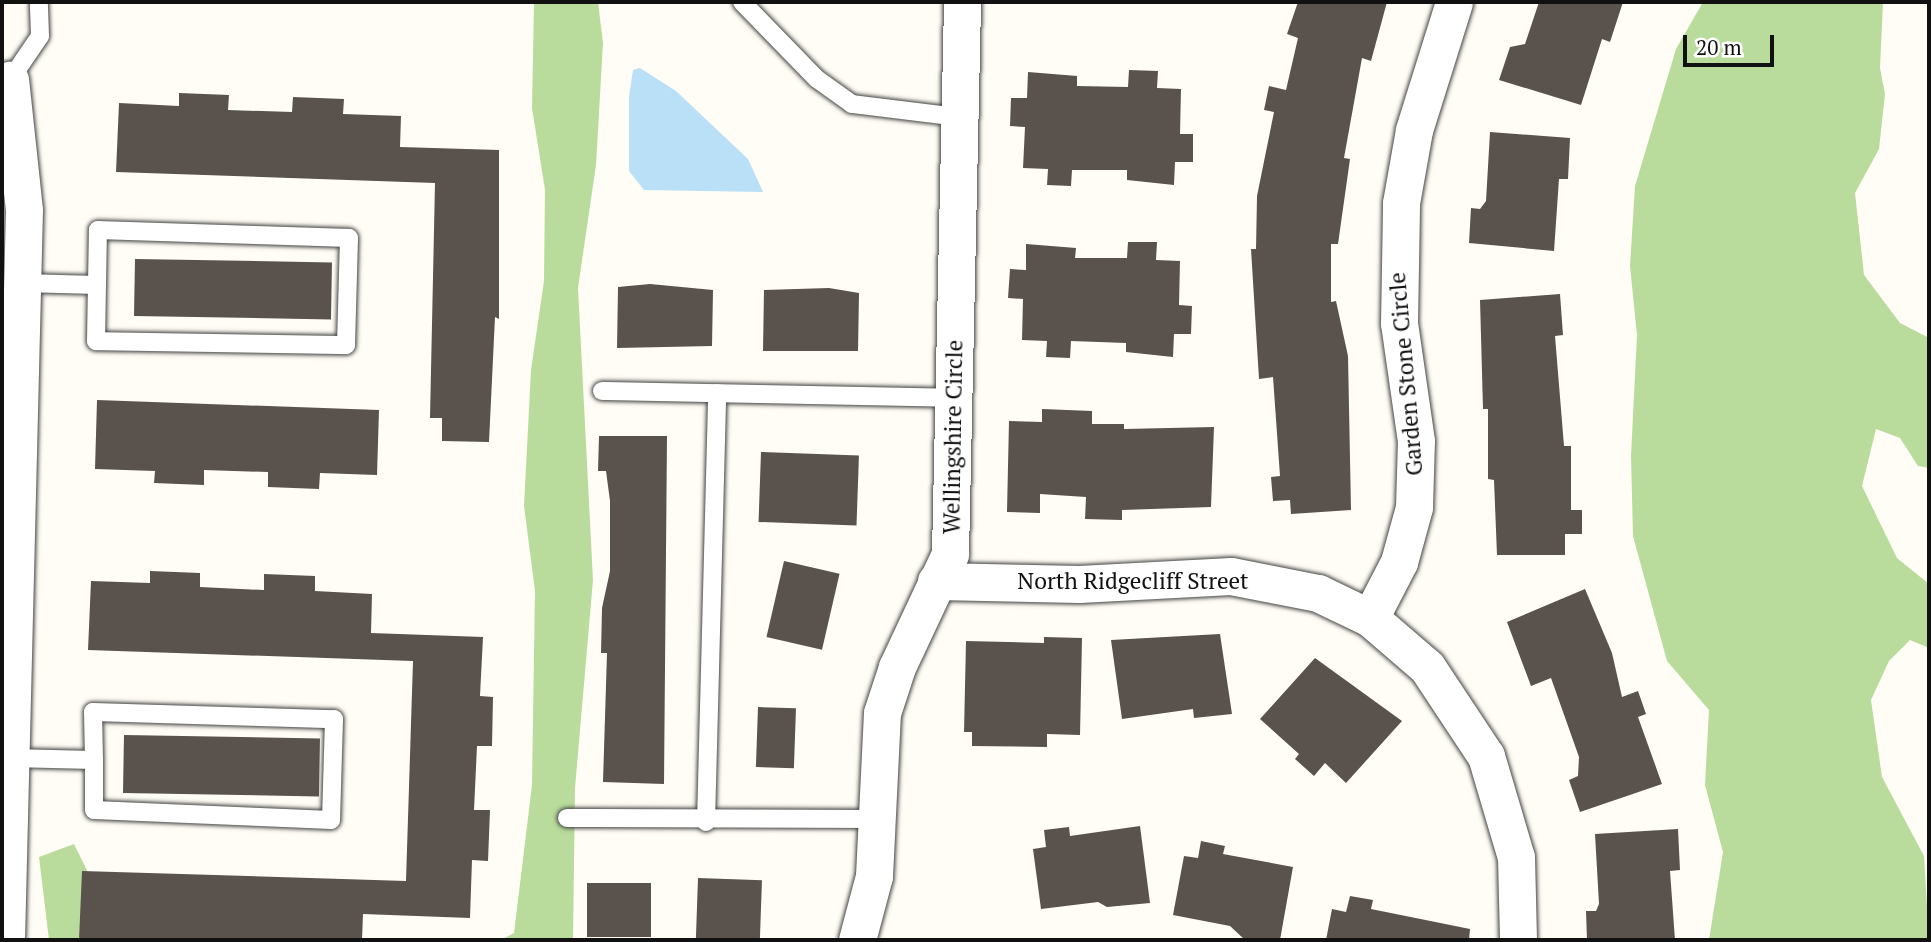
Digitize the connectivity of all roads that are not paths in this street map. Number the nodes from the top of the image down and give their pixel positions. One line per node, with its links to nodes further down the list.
1 (39, 2): 5 (lane)
2 (742, 2): 6 (lane)
3 (962, 2): 6 (street, Wellingshire Circle)
4 (1454, 2): 14 (street, Garden Stone Circle)
5 (10, 80): 7 (street)
6 (958, 117): 11 (street, Wellingshire Circle)
7 (22, 283): 8 (lane); 12 (street)
8 (97, 285): 8 (lane)
9 (602, 391): 10 (lane)
10 (717, 393): 11 (lane); 19 (lane)
11 (954, 398): 13 (street, Wellingshire Circle)
12 (10, 467): 15 (street)
13 (936, 581): 14 (street, North Ridgecliff Street); 18 (street, Wellingshire Circle)
14 (1370, 618): 22 (street, North Ridgecliff Street)
15 (10, 758): 16 (lane); 20 (street)
16 (94, 760): 16 (lane)
17 (567, 818): 19 (lane)
18 (877, 819): 19 (lane); 21 (street, Wellingshire Circle)
19 (706, 822)
20 (6, 940)
21 (857, 940)
22 (1518, 940)

